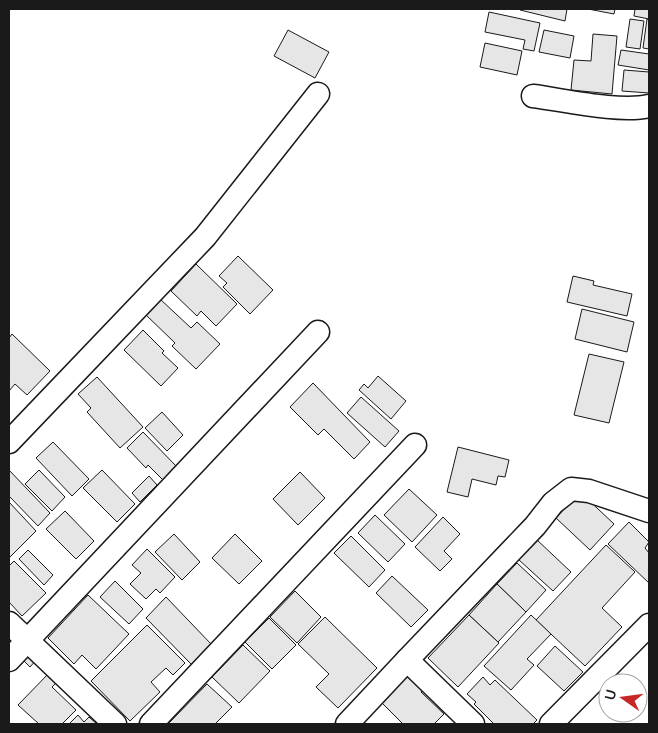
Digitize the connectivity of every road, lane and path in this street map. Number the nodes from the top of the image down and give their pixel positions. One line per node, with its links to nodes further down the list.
1 (318, 94): 5 (street)
2 (533, 96): 3 (street)
3 (649, 106)
4 (318, 332): 10 (street)
5 (9, 442)
6 (415, 445): 14 (street)
7 (649, 511): 12 (street)
8 (9, 623): 10 (street)
9 (649, 625): 17 (street)
10 (27, 642): 11 (street); 13 (street)
11 (9, 660)
12 (407, 660): 15 (street); 16 (street)
13 (115, 724)
14 (151, 724)
15 (347, 724)
16 (473, 724)
17 (551, 724)

